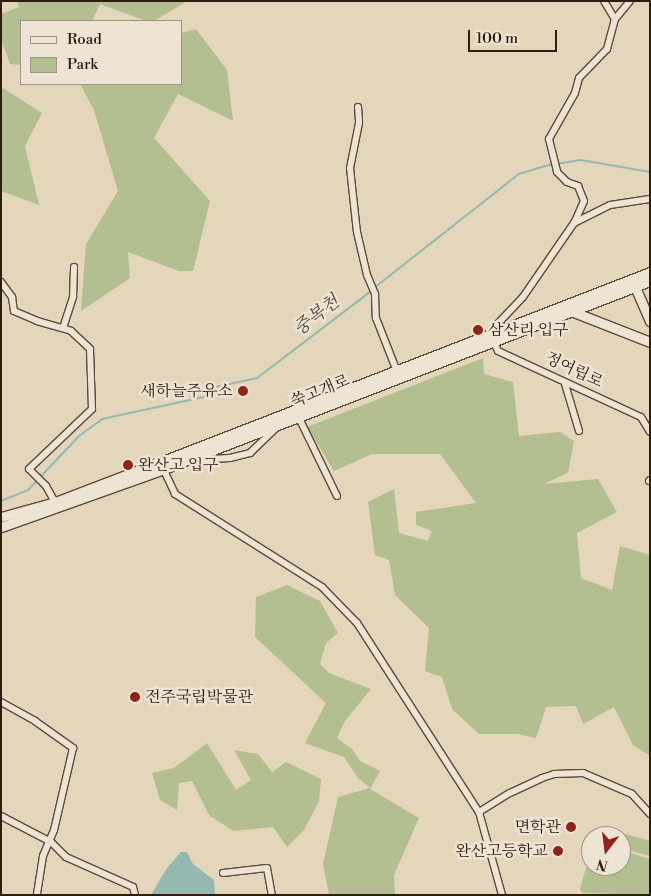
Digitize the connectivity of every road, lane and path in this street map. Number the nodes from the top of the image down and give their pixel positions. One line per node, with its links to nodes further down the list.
1 (604, 1): 3 (street)
2 (630, 1): 3 (street)
3 (616, 18): 6 (street)
4 (358, 107): 17 (street)
5 (650, 199): 6 (street)
6 (574, 223): 15 (street)
7 (74, 267): 14 (street)
8 (650, 272): 11 (street, 쑥고개로)
9 (650, 280): 11 (street, 쑥고개로)
10 (1, 282): 14 (street)
11 (633, 282): 12 (street, 쑥고개로); 13 (street); 15 (street, 쑥고개로)
12 (571, 310): 15 (street, 쑥고개로); 16 (street)
13 (650, 321)
14 (63, 328): 26 (street)
15 (491, 336): 17 (street, 쑥고개로); 18 (street, 정여립로); 19 (street, 쑥고개로)
16 (650, 342)
17 (396, 369): 24 (street, 쑥고개로)
18 (565, 384): 21 (street); 22 (street, 정여립로)
19 (298, 416): 20 (street, 쑥고개로); 25 (street)
20 (280, 424): 23 (street, 쑥고개로); 23 (street)
21 (579, 430)
22 (650, 432)
23 (188, 460): 24 (street, 쑥고개로)
24 (162, 466): 26 (street, 쑥고개로); 28 (street, 쑥고개로); 30 (street)
25 (337, 496)
26 (55, 502): 27 (street, 쑥고개로)
27 (1, 518)
28 (1, 527)
29 (1, 702): 33 (street)
30 (479, 812): 31 (street); 38 (street)
31 (650, 814)
32 (1, 816): 33 (street)
33 (51, 842): 35 (street); 36 (street)
34 (223, 873): 37 (street)
35 (37, 895)
36 (135, 895)
37 (272, 895)
38 (502, 895)

